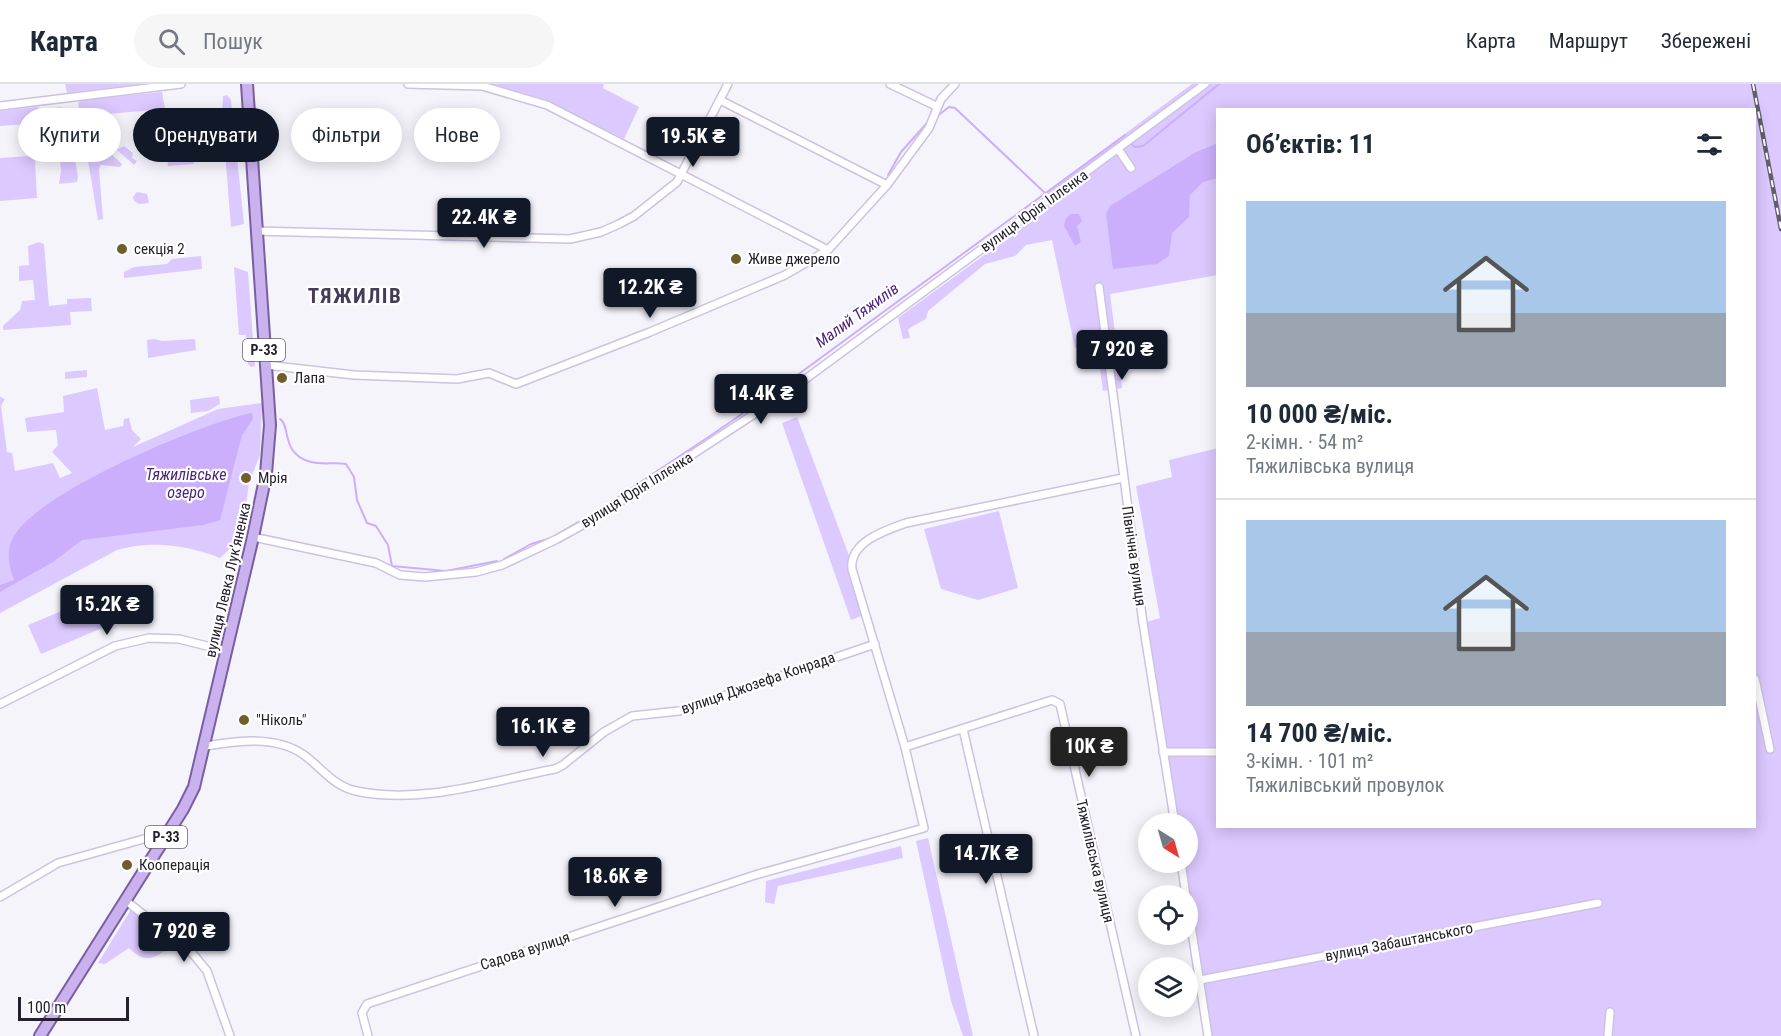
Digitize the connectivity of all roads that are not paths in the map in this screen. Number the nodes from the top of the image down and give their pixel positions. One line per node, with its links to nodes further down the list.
1 (181, 84): 9 (street)
2 (247, 84): 15 (main road, вулиця Левка Лукʼяненка / Р-33)
3 (408, 84): 13 (street)
4 (728, 84): 8 (street)
5 (890, 84): 10 (street)
6 (955, 84): 10 (street)
7 (1205, 84): 11 (street, вулиця Юрія Іллєнка)
8 (720, 100): 13 (street); 14 (street)
9 (0, 106)
10 (936, 106): 14 (street)
11 (1118, 149): 12 (street); 20 (street, вулиця Юрія Іллєнка)
12 (1131, 168)
13 (680, 176): 15 (street); 16 (street)
14 (887, 185): 16 (street)
15 (256, 231): 18 (main road, вулиця Левка Лукʼяненка / Р-33)
16 (828, 250): 18 (street)
17 (1099, 287): 19 (street, Північна вулиця)
18 (266, 365): 20 (main road, вулиця Левка Лукʼяненка / Р-33)
19 (1123, 478): 21 (street); 29 (street, Північна вулиця)
20 (254, 537): 22 (main road, вулиця Левка Лукʼяненка / Р-33)
21 (875, 644): 26 (street, вулиця Джозефа Конрада); 27 (street)
22 (228, 651): 24 (street); 26 (main road, вулиця Левка Лукʼяненка / Р-33)
23 (1756, 684): 28 (street)
24 (0, 704)
25 (963, 729): 27 (street, Тяжилівська вулиця); 42 (street); 43 (street, Тяжилівська вулиця)
26 (206, 746): 32 (main road, вулиця Левка Лукʼяненка / Р-33)
27 (905, 747): 41 (street, Садова вулиця)
28 (1770, 749)
29 (1163, 752): 30 (street); 31 (street, Північна вулиця)
30 (1216, 752)
31 (1173, 813)
32 (167, 836): 33 (street); 34 (main road, вулиця Левка Лукʼяненка / Р-33)
33 (0, 897)
34 (125, 900): 39 (main road, вулиця Левка Лукʼяненка / Р-33); 40 (street)
35 (1598, 903): 37 (street, вулиця Забаштанського)
36 (1194, 945): 37 (street)
37 (1200, 980): 44 (street)
38 (1610, 1012): 45 (street)
39 (40, 1036)
40 (230, 1036)
41 (368, 1036)
42 (1034, 1036)
43 (1136, 1036)
44 (1208, 1036)
45 (1608, 1036)

